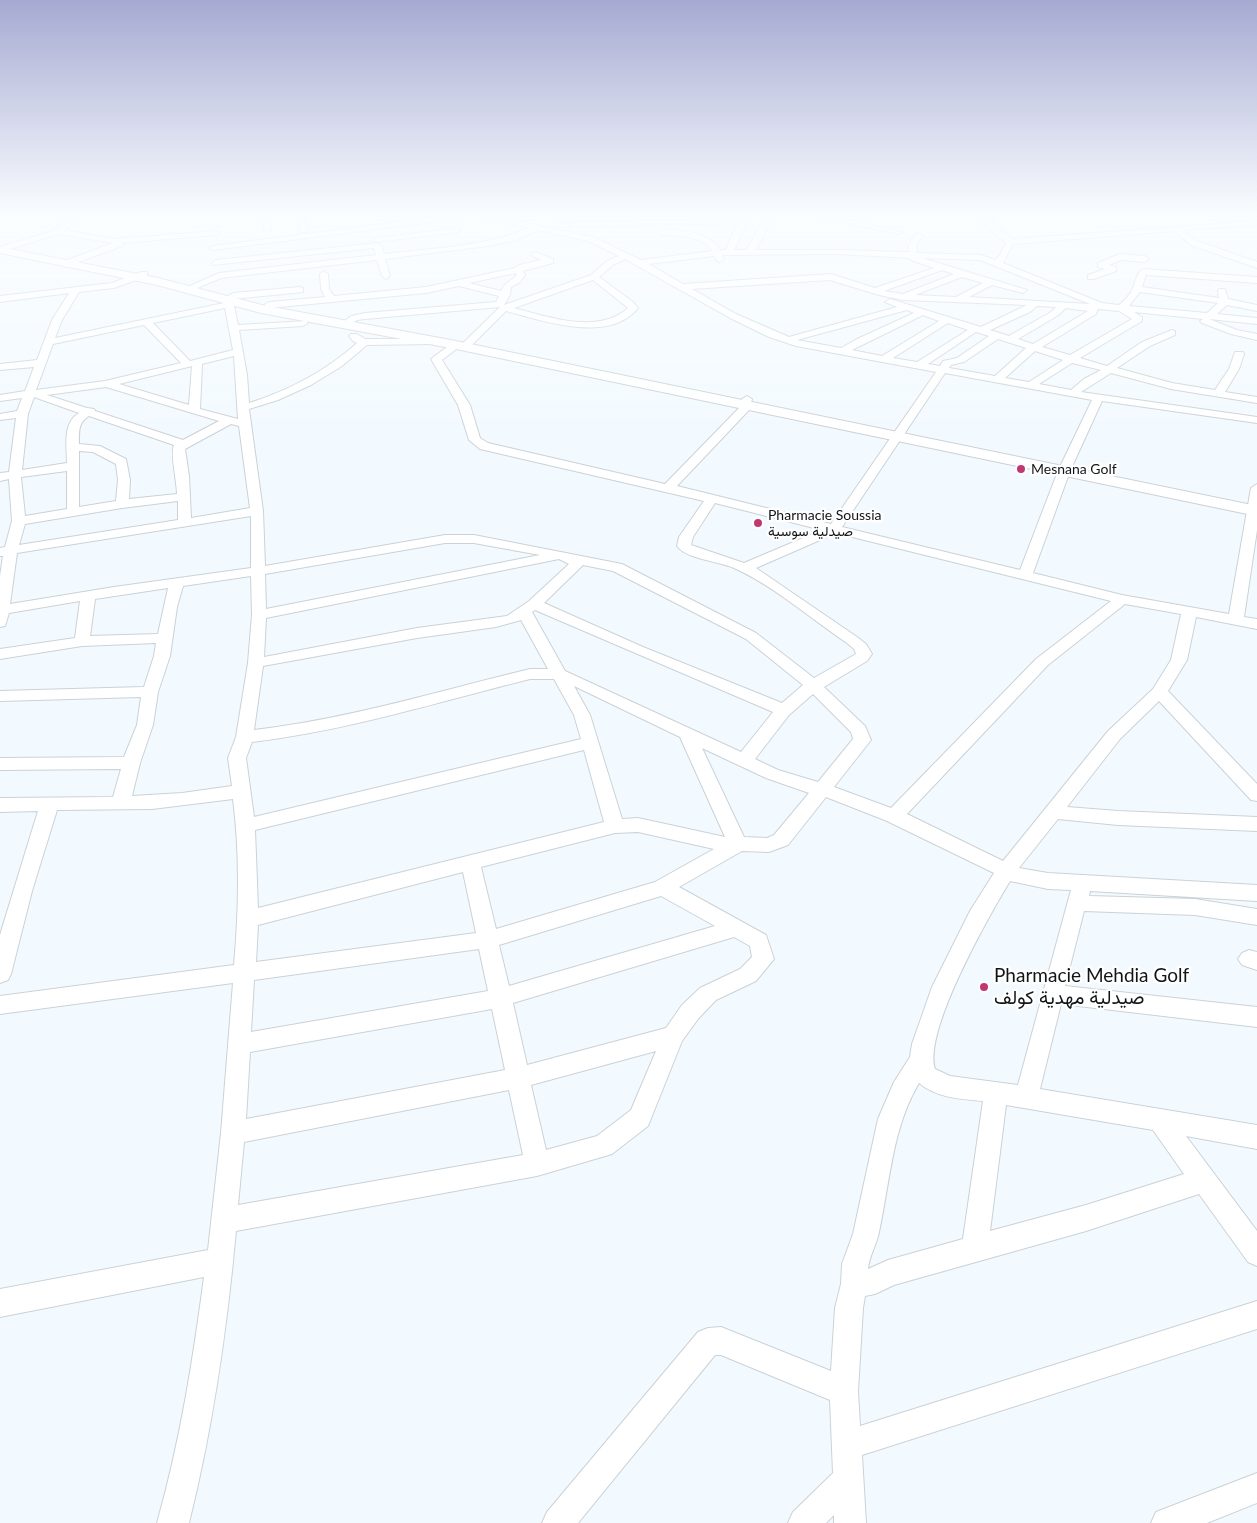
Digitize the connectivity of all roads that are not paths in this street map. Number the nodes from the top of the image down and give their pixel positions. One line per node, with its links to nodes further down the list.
1 (95, 287): 18 (street)
2 (216, 287): 25 (main road)
3 (433, 287): 23 (street)
4 (473, 287): 30 (street)
5 (507, 287): 30 (street)
6 (560, 287): 30 (street)
7 (607, 287): 30 (street)
8 (680, 287): 55 (street)
9 (865, 287): 20 (street)
10 (892, 287): 20 (street)
11 (927, 287): 21 (street)
12 (979, 287): 24 (street)
13 (1012, 287): 19 (street)
14 (1060, 287): 33 (street)
15 (1209, 288): 27 (street)
16 (311, 289): 23 (street); 25 (street); 28 (street)
17 (1137, 289): 27 (street); 35 (street)
18 (76, 290): 22 (street); 56 (street)
19 (1023, 290)
20 (879, 292): 21 (street); 34 (street)
21 (903, 296): 24 (street)
22 (0, 299)
23 (331, 299): 28 (street)
24 (959, 299): 26 (street)
25 (229, 301): 31 (main road); 44 (street); 46 (main road); 47 (street)
26 (1011, 301): 29 (street); 37 (street)
27 (1223, 301): 36 (street); 40 (street)
28 (298, 302): 31 (street)
29 (1034, 302): 32 (street); 48 (street)
30 (505, 303): 46 (street); 59 (street)
31 (269, 305): 46 (main road)
32 (1062, 305): 33 (street); 53 (street)
33 (1096, 307): 35 (street); 60 (street)
34 (905, 308): 38 (street); 55 (street)
35 (1122, 308): 39 (street); 50 (street)
36 (1257, 308)
37 (999, 310)
38 (921, 312): 42 (street); 61 (street)
39 (1188, 315): 40 (street); 52 (street)
40 (1210, 316): 43 (street)
41 (983, 318): 48 (street)
42 (947, 320): 48 (street); 64 (street)
43 (1257, 321)
44 (146, 322): 56 (street); 66 (street)
45 (302, 323): 47 (street)
46 (348, 323): 54 (main road); 57 (street); 59 (main road)
47 (233, 328): 62 (street)
48 (974, 329): 51 (street); 68 (street)
49 (1172, 333): 58 (street)
50 (1112, 334): 58 (street); 65 (street)
51 (997, 335): 53 (street); 71 (street)
52 (1257, 337)
53 (1010, 340): 60 (street)
54 (434, 341): 57 (street); 59 (main road)
55 (790, 341): 61 (street)
56 (48, 342): 67 (street)
57 (364, 342): 84 (street)
58 (1146, 344): 70 (street)
59 (463, 345): 82 (main road); 99 (street)
60 (1034, 348): 65 (street); 73 (street)
61 (844, 350): 64 (street)
62 (239, 352): 66 (street); 84 (street)
63 (1239, 354): 78 (street)
64 (885, 358): 68 (street)
65 (1072, 359): 70 (street); 75 (street)
66 (193, 363): 74 (street); 86 (street)
67 (40, 364): 69 (street); 76 (street)
68 (919, 364): 71 (street)
69 (0, 367)
70 (1108, 369): 72 (street); 77 (street)
71 (943, 370): 73 (street); 92 (street)
72 (1137, 377): 78 (street); 83 (street)
73 (998, 380): 75 (street)
74 (105, 384): 76 (street); 86 (street)
75 (1031, 386): 77 (street)
76 (32, 394): 79 (street); 85 (street); 87 (street)
77 (1074, 394): 80 (street)
78 (1218, 394): 81 (street)
79 (0, 398)
80 (1098, 398): 83 (street); 96 (street)
81 (1257, 400)
82 (747, 402): 92 (main road); 99 (street)
83 (1120, 402): 89 (street)
84 (242, 408): 91 (street)
85 (90, 411): 93 (street); 94 (street)
86 (194, 411): 90 (street)
87 (22, 414): 88 (street); 97 (street)
88 (0, 417)
89 (1257, 420)
90 (229, 421): 91 (street); 93 (street)
91 (244, 424): 105 (street)
92 (897, 433): 96 (main road); 109 (street)
93 (183, 444): 101 (street)
94 (74, 447): 95 (street); 103 (street)
95 (73, 466): 97 (street); 106 (street)
96 (1065, 468): 104 (main road); 115 (street)
97 (15, 474): 98 (street); 108 (street)
98 (0, 476)
99 (668, 488): 102 (street)
100 (1257, 488): 104 (street)
101 (183, 497): 103 (street); 107 (street)
102 (711, 499): 109 (street); 113 (street)
103 (122, 504): 106 (street)
104 (1255, 507): 123 (street)
105 (257, 511): 107 (street); 114 (street)
106 (72, 513): 108 (street)
107 (184, 522): 111 (street)
108 (17, 526): 110 (street); 111 (street)
109 (834, 529): 113 (street); 115 (street)
110 (0, 532)
111 (5, 551): 122 (street)
112 (569, 557): 114 (street); 119 (street); 121 (street); 130 (street)
113 (746, 567): 130 (street)
114 (258, 571): 116 (street); 121 (street)
115 (1025, 576): 118 (street)
116 (177, 583): 117 (street); 125 (street)
117 (88, 595): 122 (street); 126 (street)
118 (1122, 599): 120 (street); 148 (street)
119 (529, 608): 128 (street); 129 (street); 134 (street)
120 (1189, 613): 123 (street); 132 (street)
121 (259, 615): 128 (street)
122 (2, 617)
123 (1236, 620): 124 (street)
124 (1257, 624)
125 (165, 638): 126 (street); 131 (street)
126 (82, 641): 127 (street)
127 (0, 654)
128 (256, 663): 136 (street)
129 (560, 675): 135 (street); 136 (street); 137 (street)
130 (814, 686): 134 (street); 141 (street)
131 (150, 692): 133 (street); 139 (street)
132 (1159, 692): 143 (street); 147 (street)
133 (0, 696)
134 (785, 711): 138 (street)
135 (687, 733): 138 (street); 152 (street)
136 (245, 737): 142 (street)
137 (590, 743): 150 (street); 151 (street)
138 (744, 761): 141 (street)
139 (132, 763): 140 (street); 144 (street)
140 (0, 764)
141 (822, 790): 148 (street); 152 (street)
142 (240, 791): 144 (street); 150 (street)
143 (1257, 795)
144 (121, 802): 145 (street)
145 (50, 803): 146 (street); 164 (street)
146 (0, 805)
147 (1054, 812): 149 (street); 154 (street)
148 (894, 816): 154 (street)
149 (1257, 824)
150 (245, 826): 160 (street)
151 (615, 826): 152 (street); 153 (street)
152 (738, 845): 156 (street)
153 (471, 864): 160 (street); 162 (street)
154 (1006, 871): 155 (street); 171 (street)
155 (1083, 883): 157 (street); 158 (street)
156 (660, 888): 161 (street); 162 (street)
157 (1257, 893)
158 (1076, 903): 159 (street); 165 (street)
159 (1257, 917)
160 (248, 919): 163 (street)
161 (737, 928): 166 (street); 169 (street)
162 (487, 940): 163 (street); 166 (street)
163 (243, 973): 167 (street); 170 (street)
164 (0, 974)
165 (1054, 994): 168 (street); 174 (street)
166 (500, 998): 170 (street); 172 (street)
167 (0, 1005)
168 (1257, 1017)
169 (673, 1036): 172 (street); 178 (street)
170 (239, 1044): 176 (street)
171 (921, 1060): 173 (street); 184 (street)
172 (518, 1078): 176 (street); 178 (street)
173 (996, 1092): 174 (street); 181 (street)
174 (1026, 1098): 175 (street)
175 (1160, 1120): 177 (street); 179 (street)
176 (233, 1133): 180 (street)
177 (1257, 1137)
178 (536, 1164): 180 (street)
179 (1204, 1180): 181 (street); 182 (street)
180 (225, 1220): 183 (street)
181 (976, 1248): 184 (street)
182 (1257, 1254)
183 (220, 1261): 185 (street); 191 (street)
184 (854, 1284): 187 (street)
185 (0, 1303)
186 (1257, 1315): 188 (street)
187 (844, 1391): 188 (street); 192 (street)
188 (846, 1445): 189 (street)
189 (848, 1479): 193 (street); 194 (street)
190 (1257, 1488): 195 (street)
191 (173, 1523)
192 (558, 1523)
193 (804, 1523)
194 (850, 1523)
195 (1167, 1523)

